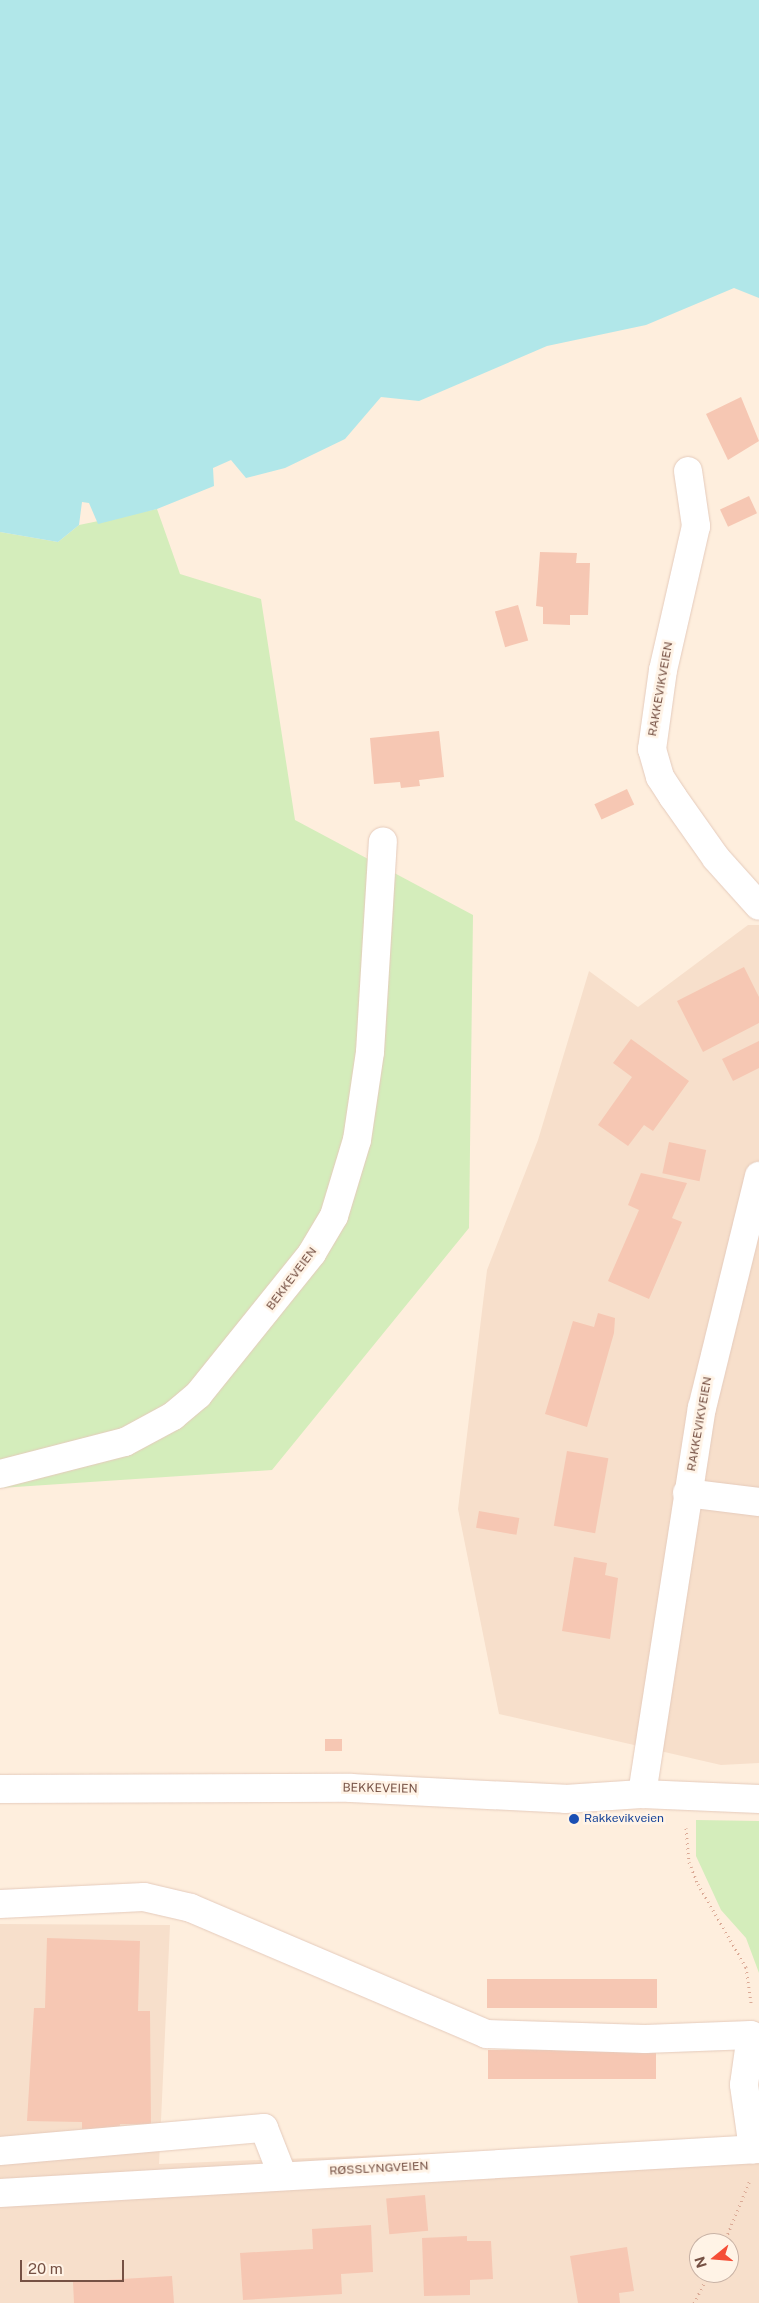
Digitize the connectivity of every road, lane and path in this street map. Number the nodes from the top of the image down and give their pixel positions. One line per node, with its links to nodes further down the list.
1 (688, 471): 3 (street, RAKKEVIKVEIEN)
2 (383, 841): 5 (street, BEKKEVEIEN)
3 (759, 906)
4 (759, 1176): 6 (street, RAKKEVIKVEIEN)
5 (0, 1474)
6 (688, 1493): 7 (street); 9 (street, RAKKEVIKVEIEN)
7 (759, 1502)
8 (0, 1789): 9 (street, BEKKEVEIEN)
9 (642, 1794): 10 (street, BEKKEVEIEN)
10 (684, 1795): 11 (street, BEKKEVEIEN); 13 (path)
11 (759, 1799)
12 (0, 1904): 13 (street)
13 (752, 2035): 14 (street)
14 (756, 2149): 16 (street, RØSSLYNGVEIEN); 18 (path)
15 (0, 2151): 16 (street)
16 (282, 2174): 17 (street, RØSSLYNGVEIEN)
17 (0, 2193)
18 (728, 2233)
19 (704, 2283): 20 (path)
20 (694, 2303)

